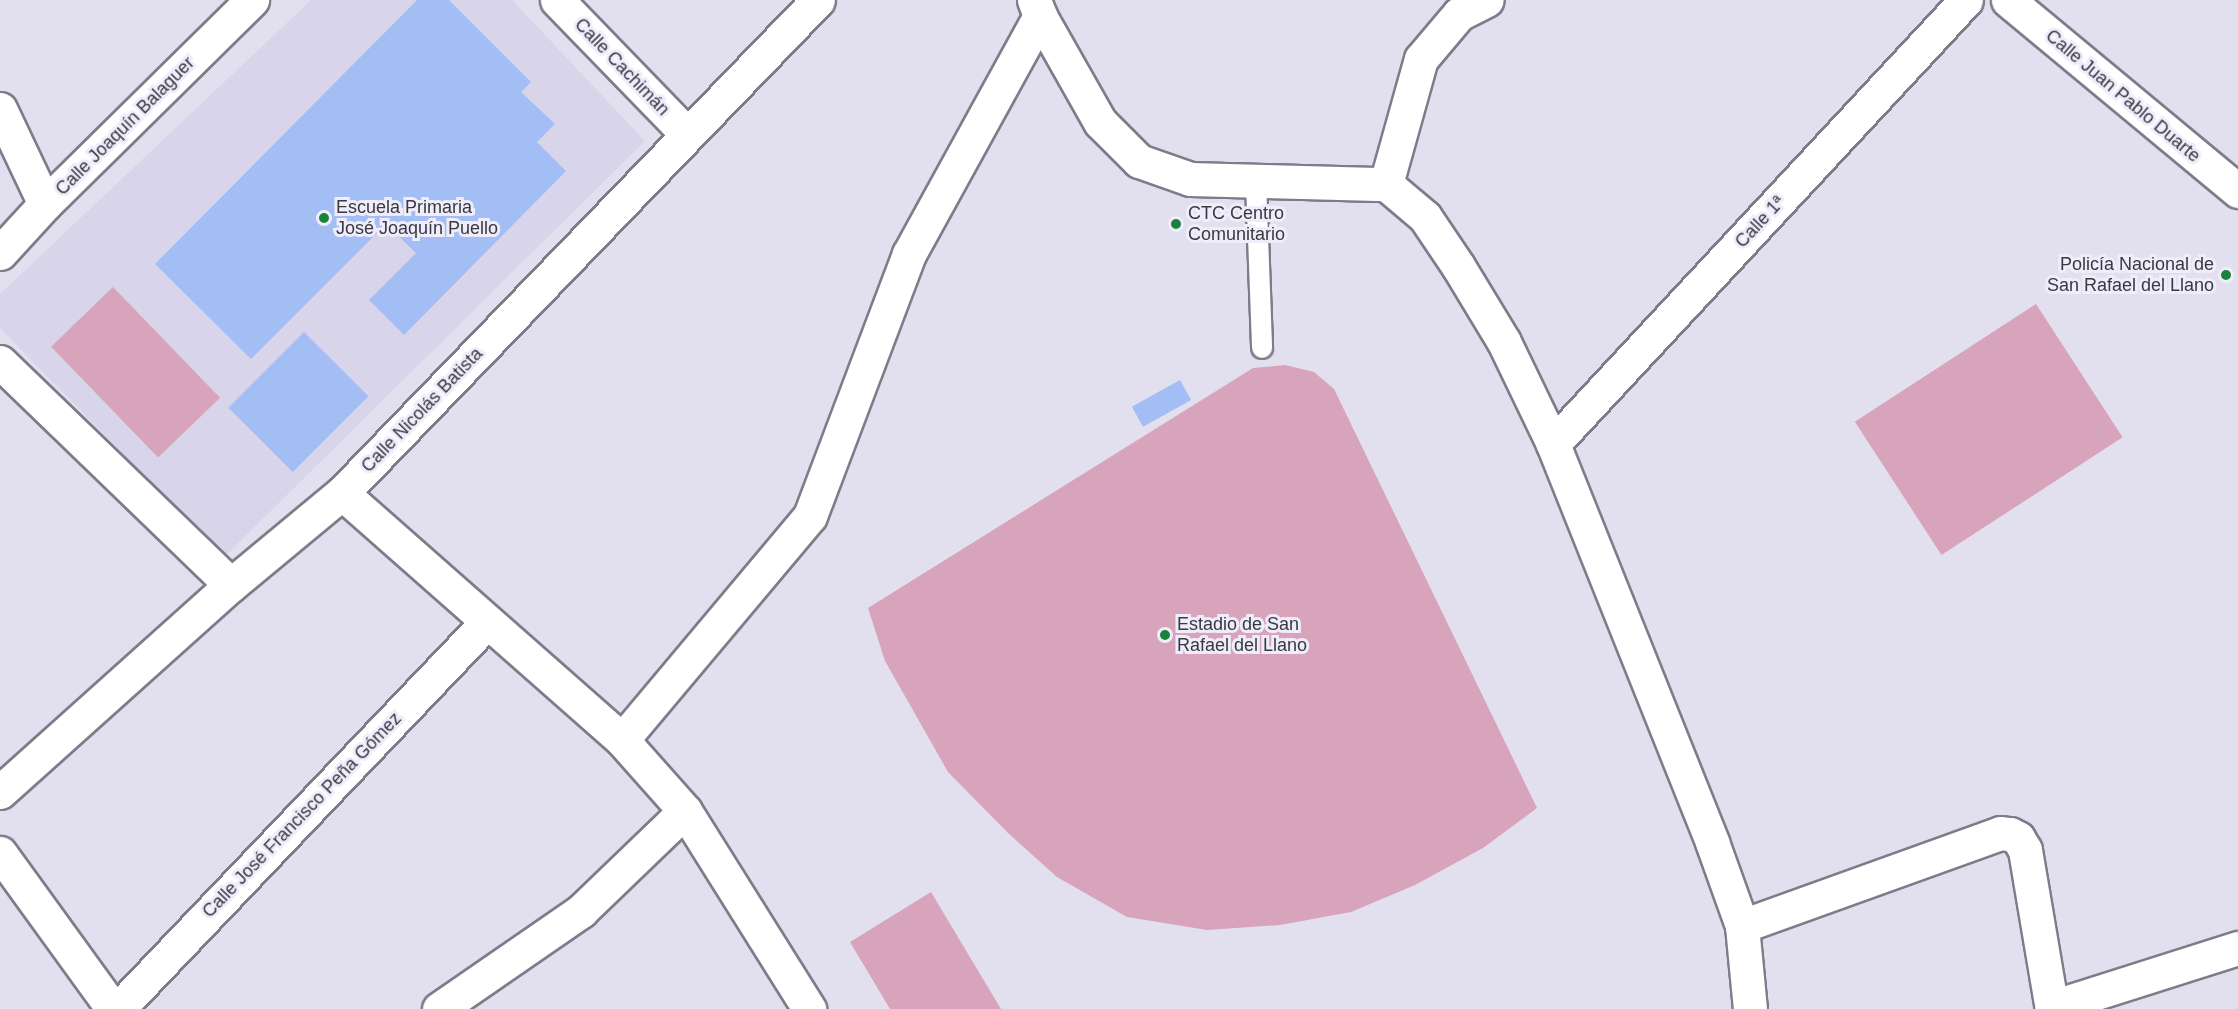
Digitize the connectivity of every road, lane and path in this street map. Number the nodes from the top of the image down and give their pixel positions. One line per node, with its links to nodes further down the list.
1 (252, 0): 13 (street, Calle Joaquín Balaguer)
2 (557, 0): 9 (street, Calle Cachimán)
3 (818, 0): 9 (street, Calle Nicolás Batista)
4 (1966, 0): 17 (street, Calle 1ª)
5 (2008, 0): 12 (street, Calle Juan Pablo Duarte)
6 (1465, 5): 11 (street)
7 (1037, 8): 10 (street); 21 (street)
8 (0, 109): 13 (street)
9 (687, 134): 18 (street, Calle Nicolás Batista)
10 (1256, 182): 11 (street); 15 (lane)
11 (1386, 184): 17 (street)
12 (2238, 191)
13 (45, 204): 14 (street, Calle Joaquín Balaguer)
14 (0, 253)
15 (1262, 348)
16 (0, 362): 19 (street)
17 (1553, 444): 25 (street)
18 (342, 493): 19 (street, Calle Nicolás Batista); 20 (street)
19 (231, 585): 22 (street, Calle Nicolás Batista)
20 (487, 622): 21 (street); 29 (street, Calle José Francisco Peña Gómez)
21 (622, 740): 23 (street)
22 (0, 792)
23 (685, 811): 30 (street); 31 (street)
24 (0, 853): 28 (street)
25 (1742, 926): 27 (street); 32 (street)
26 (2238, 948): 27 (street)
27 (2052, 1008)
28 (112, 1009)
29 (118, 1009)
30 (439, 1009)
31 (809, 1009)
32 (1750, 1009)

